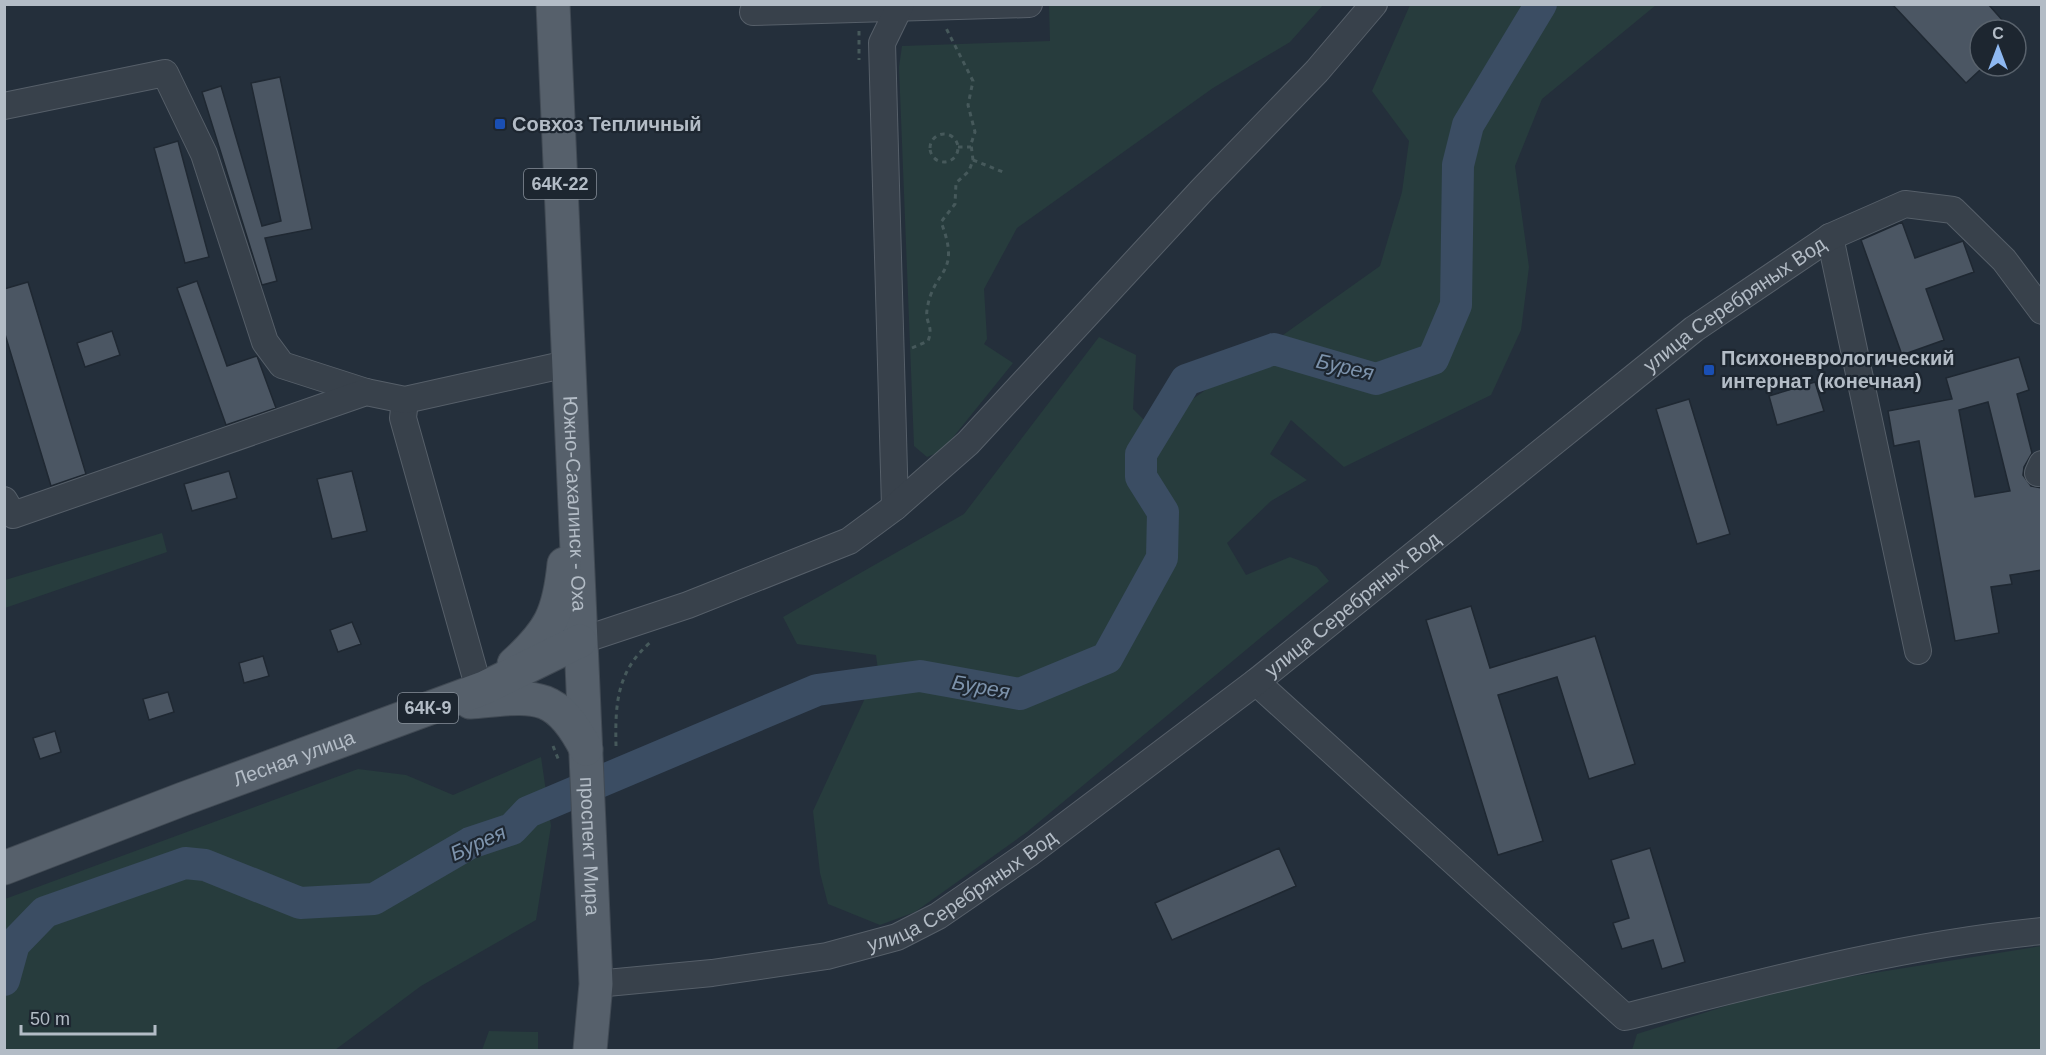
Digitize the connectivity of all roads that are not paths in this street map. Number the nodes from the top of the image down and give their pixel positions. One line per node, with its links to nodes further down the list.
1 (553, 4): 9 (main road, 64К-22)
2 (1029, 4): 4 (street)
3 (1374, 4): 14 (street)
4 (900, 7): 5 (street); 14 (street)
5 (753, 12)
6 (4, 106): 10 (street)
7 (1830, 237): 8 (street, улица Серебряных Вод); 16 (street); 17 (street, улица Серебряных Вод)
8 (2042, 311)
9 (567, 364): 11 (street); 12 (main road, Южно-Сахалинск - Оха / 64К-22)
10 (366, 392): 11 (street); 13 (street)
11 (405, 400): 18 (street)
12 (573, 476): 15 (main road, Южно-Сахалинск - Оха / 64К-22); 18 (main road)
13 (4, 500)
14 (895, 507): 15 (street)
15 (580, 641): 18 (main road, Лесная улица / 64К-9); 20 (main road, проспект Мира)
16 (1918, 651)
17 (1256, 682): 22 (street); 23 (street, улица Серебряных Вод)
18 (486, 686): 19 (main road, Лесная улица / 64К-9)
19 (436, 705): 20 (main road); 21 (main road, Лесная улица / 64К-9)
20 (587, 755): 23 (main road, проспект Мира)
21 (4, 868)
22 (2042, 931)
23 (596, 984): 24 (main road, проспект Мира)
24 (590, 1050)

